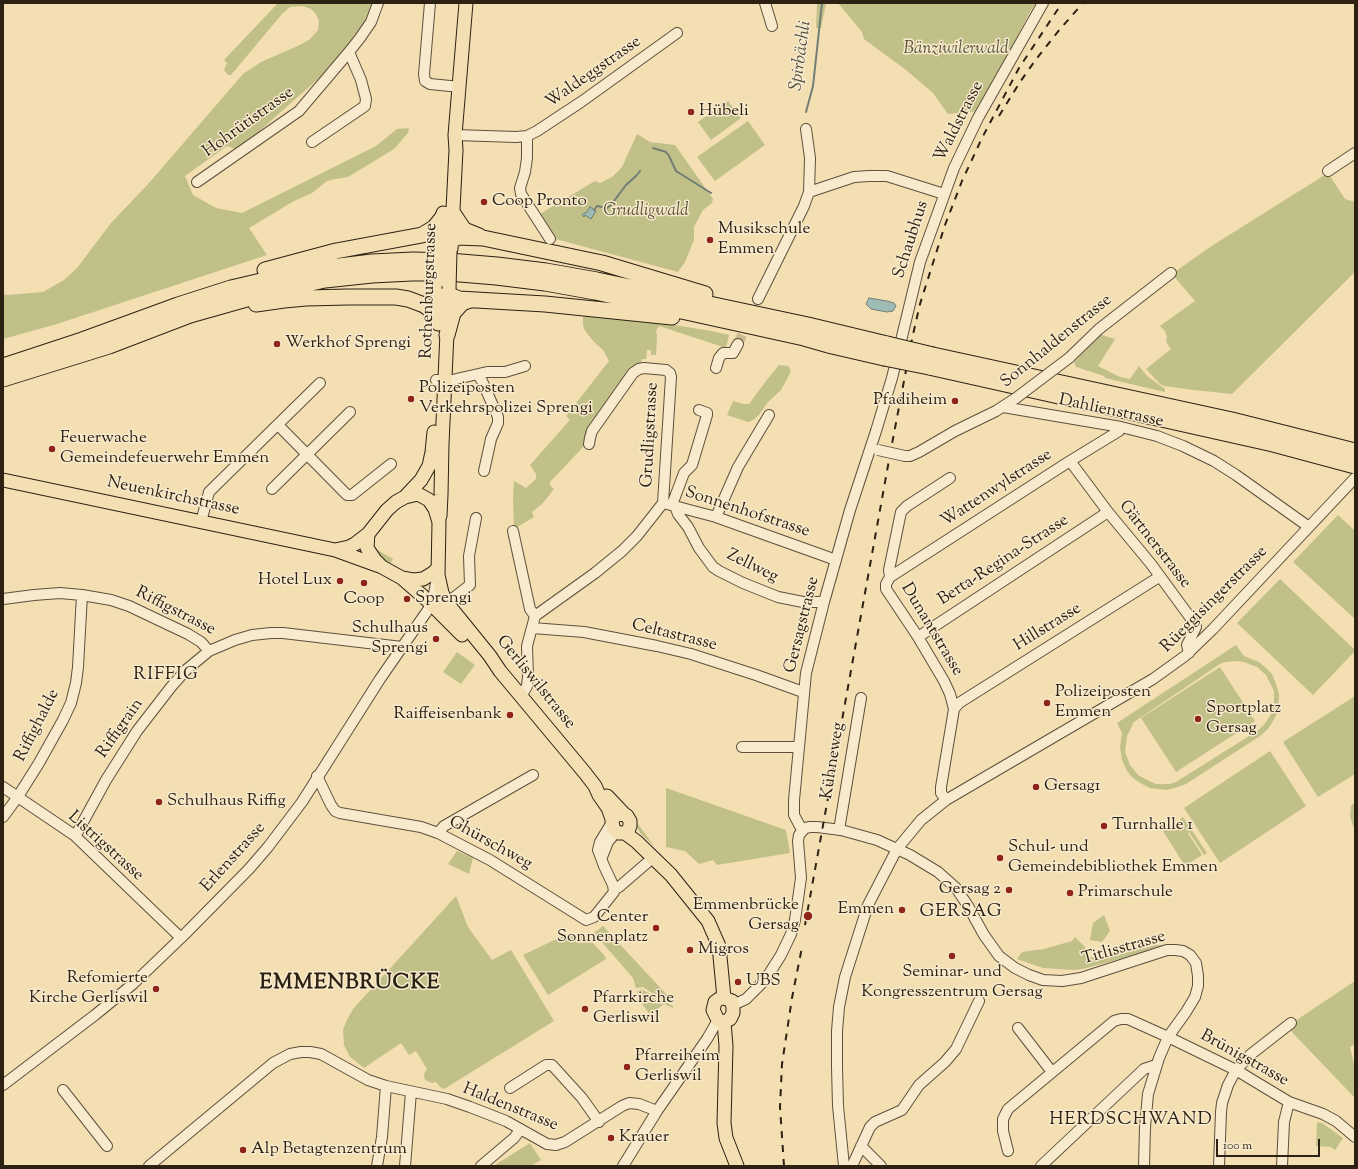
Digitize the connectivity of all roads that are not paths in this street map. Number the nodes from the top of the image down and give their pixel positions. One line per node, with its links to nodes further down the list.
1 (378, 3): 8 (street, Hohrütistrasse)
2 (430, 3): 9 (street)
3 (466, 3): 9 (main road, Rothenburgstrasse)
4 (765, 3): 6 (street)
5 (1043, 3): 18 (street, Waldstrasse)
6 (772, 26)
7 (677, 33): 12 (street, Waldeggstrasse)
8 (350, 52): 13 (street); 16 (street, Hohrütistrasse)
9 (460, 87): 11 (main road, Rothenburgstrasse)
10 (806, 129): 17 (street)
11 (455, 135): 12 (street, Waldeggstrasse); 19 (main road, Rothenburgstrasse)
12 (527, 136): 22 (street)
13 (312, 142)
14 (1355, 153): 15 (street)
15 (1328, 171)
16 (196, 182)
17 (809, 192): 18 (street, Schaubhus); 26 (street)
18 (944, 194): 50 (street, Schaubhus)
19 (447, 215): 20 (highway); 21 (highway); 23 (main road, Rothenburgstrasse)
20 (422, 235): 23 (highway); 28 (highway)
21 (483, 238): 23 (highway); 29 (highway)
22 (550, 239)
23 (447, 245): 25 (main road, Rothenburgstrasse, bridge)
24 (1171, 273): 44 (street, Sonnhaldenstrasse, bridge)
25 (444, 288): 27 (highway); 30 (main road, Rothenburgstrasse); 31 (main road, Rothenburgstrasse)
26 (758, 299)
27 (470, 300): 31 (highway); 33 (highway)
28 (178, 305): 29 (highway); 37 (highway)
29 (758, 314): 35 (highway)
30 (438, 321): 32 (highway); 42 (main road, Rothenburgstrasse)
31 (447, 335): 42 (main road, Rothenburgstrasse)
32 (109, 346): 33 (highway); 41 (highway)
33 (832, 346): 35 (highway)
34 (736, 348): 39 (street)
35 (886, 351): 36 (highway, bridge)
36 (931, 361): 53 (highway); 57 (highway)
37 (3, 366)
38 (525, 366): 40 (street)
39 (716, 368)
40 (478, 375): 42 (street); 58 (street)
41 (3, 379)
42 (440, 380): 63 (main road, Rothenburgstrasse); 69 (main road, Rothenburgstrasse)
43 (320, 383): 48 (street)
44 (1003, 407): 49 (street, Dahlienstrasse); 52 (street, Sonnhaldenstrasse, bridge)
45 (700, 410): 64 (street)
46 (350, 412): 54 (street)
47 (769, 415): 66 (street)
48 (278, 425): 54 (street); 68 (street)
49 (1121, 427): 55 (street, Wattenwylstrasse); 70 (street, Dahlienstrasse)
50 (876, 431): 52 (street, Gersagstrasse)
51 (589, 444): 64 (street, Grudligstrasse)
52 (874, 449): 74 (street, Gersagstrasse)
53 (1355, 451)
54 (306, 454): 56 (street); 62 (street)
55 (1070, 461): 65 (street, Gärtnerstrasse); 78 (street, Wattenwylstrasse)
56 (391, 464)
57 (1355, 466)
58 (484, 471)
59 (950, 478): 78 (street, Dunantstrasse)
60 (1355, 478): 70 (street, Rüeggisingerstrasse)
61 (3, 480): 68 (main road, Neuenkirchstrasse)
62 (272, 489)
63 (405, 497): 69 (main road); 72 (main road)
64 (670, 505): 66 (street, Sonnenhofstrasse); 82 (street, Zellweg); 85 (street, Sonnenhofstrasse)
65 (1108, 512): 77 (street, Gärtnerstrasse); 87 (street, Berta-Regina-Strasse)
66 (716, 517): 74 (street, Sonnenhofstrasse)
67 (476, 518): 84 (street)
68 (201, 522): 73 (main road, Neuenkirchstrasse)
69 (438, 522): 76 (main road)
70 (1309, 527): 90 (street, Rüeggisingerstrasse)
71 (514, 531): 85 (street)
72 (368, 534): 73 (main road); 75 (main road)
73 (335, 550): 75 (main road, Neuenkirchstrasse)
74 (836, 560): 82 (street, Gersagstrasse)
75 (382, 566): 79 (main road)
76 (438, 571): 79 (main road); 83 (street); 84 (main road, Gerliswilstrasse)
77 (1160, 576): 90 (street, Gärtnerstrasse); 95 (street, Hillstrasse)
78 (890, 577): 87 (street, Dunantstrasse)
79 (402, 578): 83 (main road)
80 (82, 594): 81 (street, Riffigstrasse); 89 (street, Riffigstrasse); 101 (street, Riffighalde)
81 (3, 599)
82 (824, 602): 92 (street, Gersagstrasse)
83 (432, 604): 88 (street, Erlenstrasse); 91 (main road)
84 (447, 604): 91 (main road, Gerliswilstrasse)
85 (534, 616): 86 (street)
86 (532, 628): 92 (street, Celtastrasse); 93 (street)
87 (918, 637): 95 (street, Dunantstrasse)
88 (402, 647): 89 (street, Riffigstrasse); 99 (street, Erlenstrasse)
89 (209, 651): 108 (street, Riffigrain)
90 (1189, 653): 102 (street, Rüeggisingerstrasse)
91 (500, 671): 93 (main road, Gerliswilstrasse)
92 (804, 692): 97 (street, Gersagstrasse)
93 (521, 697): 104 (main road, Gerliswilstrasse)
94 (861, 698): 106 (street, Kühneweg)
95 (954, 709): 102 (street, Dunantstrasse)
96 (742, 747): 97 (street)
97 (798, 747): 105 (street, Gersagstrasse)
98 (533, 775): 107 (street)
99 (317, 776): 107 (street, Ghürschweg); 112 (street, Erlenstrasse)
100 (3, 786): 101 (street, Listrigstrasse)
101 (17, 798): 103 (street, Riffighalde); 108 (street, Listrigstrasse)
102 (946, 800): 109 (street, Rüeggisingerstrasse)
103 (3, 817)
104 (620, 825): 111 (street); 113 (main road, Gerliswilstrasse)
105 (802, 830): 106 (street); 113 (street)
106 (839, 830): 109 (street)
107 (438, 833): 111 (street, Ghürschweg)
108 (74, 835): 112 (street, Listrigstrasse)
109 (897, 849): 118 (street, Titlisstrasse); 143 (street, Rüeggisingerstrasse)
110 (648, 862): 111 (street)
111 (615, 889)
112 (181, 938): 124 (street, Erlenstrasse)
113 (729, 1001): 115 (main road); 115 (main road)
114 (980, 1001): 135 (street)
115 (721, 1021): 119 (street); 120 (main road)
116 (1291, 1022): 122 (street)
117 (1018, 1028): 123 (street)
118 (1168, 1037): 121 (street, Titlisstrasse); 122 (street, Brünigstrasse); 123 (street, Brünigstrasse)
119 (707, 1039): 120 (street); 130 (street)
120 (726, 1046): 142 (main road)
121 (1156, 1066): 146 (street); 147 (street, Titlisstrasse)
122 (1236, 1070): 129 (street, Brünigstrasse); 148 (street)
123 (1052, 1072): 136 (street)
124 (3, 1084)
125 (386, 1086): 128 (street, Haldenstrasse); 137 (street, Haldenstrasse); 138 (street)
126 (510, 1088): 131 (street)
127 (63, 1090): 134 (street)
128 (411, 1092): 132 (street, Haldenstrasse); 139 (street)
129 (1289, 1102): 133 (street); 149 (street, Brünigstrasse)
130 (658, 1110): 131 (street, Haldenstrasse); 141 (street)
131 (599, 1122): 132 (street, Haldenstrasse)
132 (520, 1130): 140 (street)
133 (1355, 1137)
134 (107, 1146)
135 (861, 1146): 144 (street); 145 (street)
136 (1008, 1151)
137 (149, 1166)
138 (377, 1166)
139 (405, 1166)
140 (482, 1166)
141 (623, 1166)
142 (737, 1166)
143 (844, 1166)
144 (852, 1166)
145 (881, 1166)
146 (1041, 1166)
147 (1144, 1166)
148 (1219, 1166)
149 (1282, 1166)

